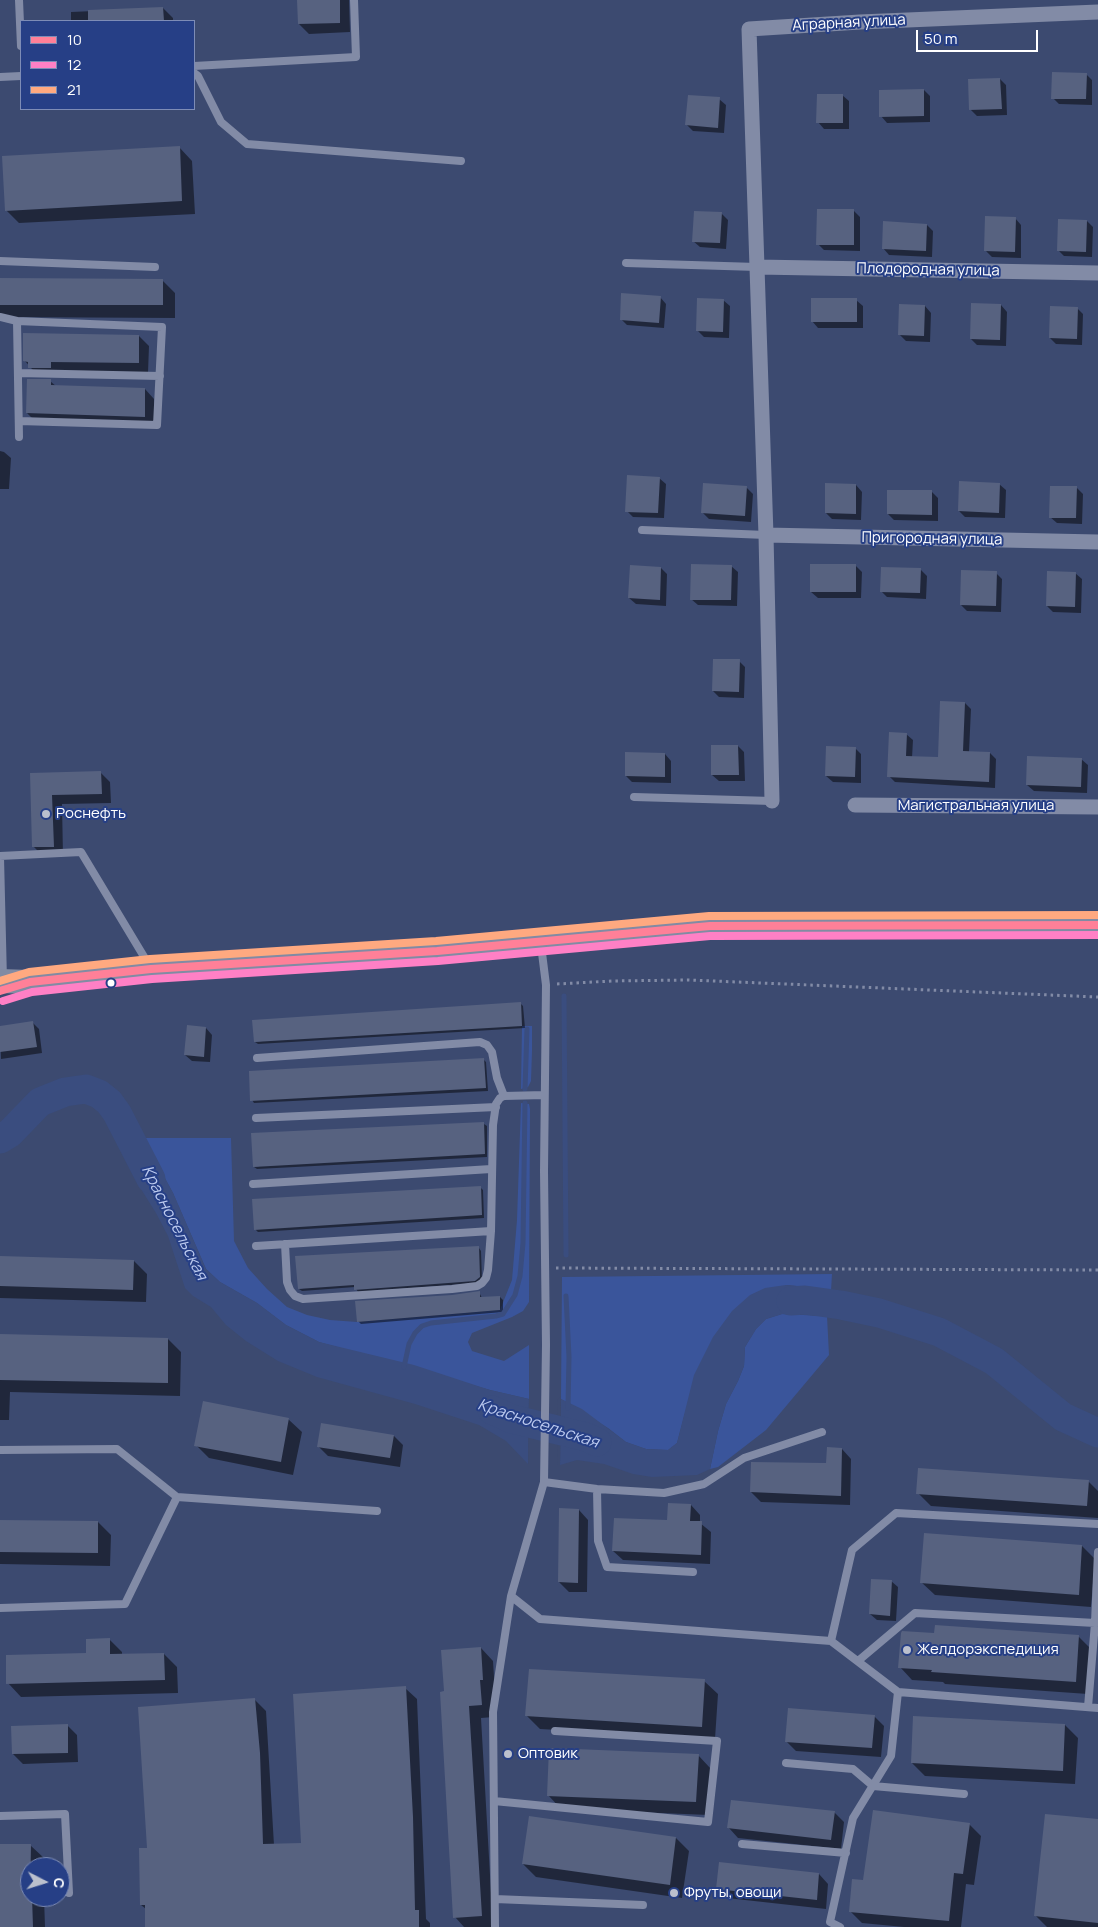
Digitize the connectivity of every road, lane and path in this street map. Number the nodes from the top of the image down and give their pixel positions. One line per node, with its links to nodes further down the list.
1 (19, 0): 4 (lane)
2 (354, 0): 5 (lane)
3 (1098, 12): 13 (street, Аграрная улица)
4 (20, 23)
5 (195, 66)
6 (195, 74): 9 (lane)
7 (20, 76): 8 (lane)
8 (0, 77)
9 (462, 161)
10 (0, 261): 12 (lane)
11 (626, 263): 13 (lane)
12 (155, 267)
13 (758, 267): 14 (street, Плодородная улица); 22 (street)
14 (1098, 273)
15 (0, 317): 16 (lane)
16 (17, 321): 17 (lane); 18 (lane)
17 (18, 373): 18 (lane); 19 (lane)
18 (160, 376): 19 (lane)
19 (19, 421): 20 (lane)
20 (19, 437)
21 (642, 530): 22 (lane)
22 (766, 535): 23 (street, Пригородная улица); 25 (street)
23 (1098, 542)
24 (634, 797): 25 (lane)
25 (772, 801)
26 (855, 805): 27 (street, Магистральная улица)
27 (1098, 807)
28 (0, 856): 31 (lane); 32 (lane)
29 (1098, 925): 30 (main road)
30 (541, 940): 31 (main road); 33 (lane)
31 (151, 969): 32 (main road)
32 (1, 985)
33 (546, 985): 34 (path); 36 (lane)
34 (1098, 997)
35 (256, 1058): 37 (lane)
36 (544, 1095): 37 (lane); 45 (lane)
37 (504, 1096): 38 (lane)
38 (496, 1106): 39 (lane); 40 (lane)
39 (256, 1118)
40 (491, 1169): 41 (lane); 42 (lane)
41 (253, 1184)
42 (491, 1230): 43 (lane); 43 (lane)
43 (285, 1244): 44 (lane)
44 (256, 1246)
45 (545, 1268): 46 (path); 49 (lane)
46 (1098, 1270)
47 (822, 1432): 50 (lane)
48 (0, 1450): 51 (lane)
49 (544, 1482): 50 (lane); 56 (lane)
50 (597, 1489): 55 (lane)
51 (177, 1497): 52 (lane); 57 (lane)
52 (377, 1511)
53 (1098, 1524): 60 (lane)
54 (1098, 1552): 58 (lane)
55 (693, 1572)
56 (511, 1596): 60 (lane); 69 (lane)
57 (0, 1608)
58 (1095, 1622): 59 (lane); 61 (lane)
59 (1096, 1638): 63 (lane)
60 (831, 1641): 61 (lane)
61 (858, 1661): 62 (lane)
62 (898, 1692): 63 (lane); 67 (lane)
63 (1088, 1707): 64 (lane)
64 (1098, 1708)
65 (555, 1731): 69 (lane)
66 (786, 1763): 67 (lane)
67 (873, 1786): 68 (lane); 72 (lane)
68 (964, 1794)
69 (494, 1801): 74 (lane)
70 (0, 1816): 73 (lane)
71 (742, 1844): 72 (lane)
72 (846, 1853): 77 (lane)
73 (67, 1857)
74 (495, 1899): 75 (lane); 76 (lane)
75 (643, 1905)
76 (495, 1927)
77 (840, 1927)

